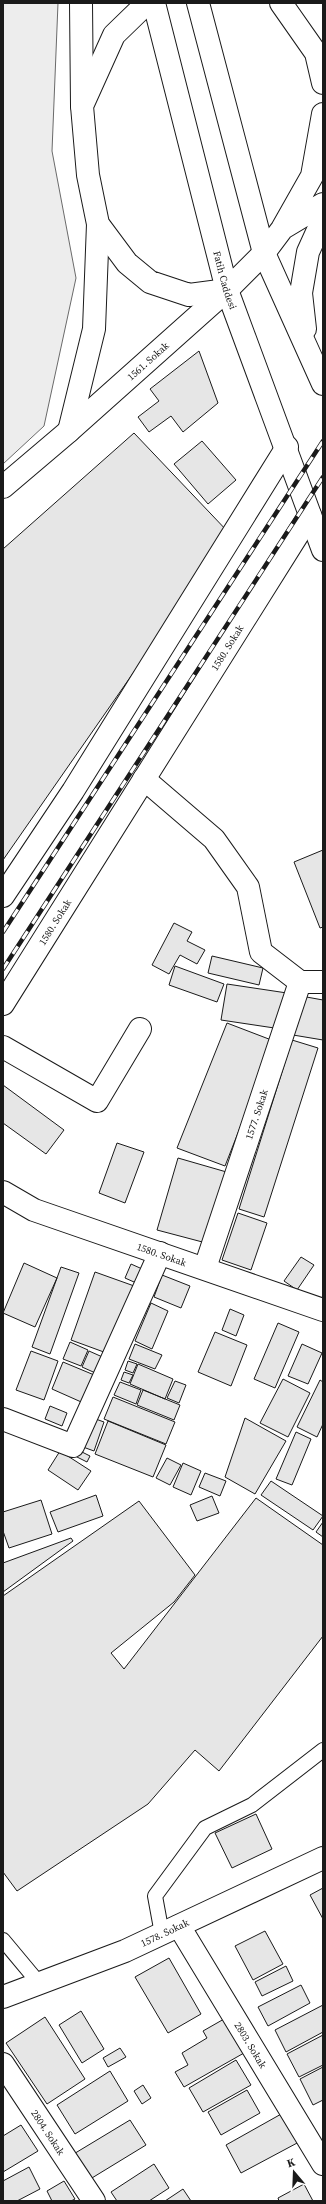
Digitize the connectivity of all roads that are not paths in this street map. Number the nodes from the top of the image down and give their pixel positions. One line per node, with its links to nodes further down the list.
1 (80, 3): 8 (street)
2 (147, 3): 8 (street)
3 (154, 3): 15 (street, Fatih Caddesi)
4 (198, 3): 14 (street)
5 (281, 3): 6 (street)
6 (320, 55): 7 (street)
7 (323, 83)
8 (82, 106): 12 (street)
9 (323, 114): 13 (street, 1561. Sokak)
10 (323, 204): 13 (street)
11 (323, 219): 16 (street)
12 (98, 224): 15 (street); 18 (street)
13 (282, 229): 14 (street, 1561. Sokak)
14 (264, 254): 15 (street, 1561. Sokak); 16 (street)
15 (227, 290): 18 (street, 1561. Sokak); 19 (street, Fatih Caddesi)
16 (307, 349): 17 (street)
17 (323, 384)
18 (69, 431): 20 (street, 1561. Sokak)
19 (287, 448): 21 (street, Fatih Caddesi); 24 (street)
20 (3, 487)
21 (310, 515): 22 (street, Fatih Caddesi); 23 (street, 1580. Sokak)
22 (323, 550)
23 (144, 779): 25 (street); 27 (street, 1580. Sokak)
24 (3, 896)
25 (300, 982): 26 (street); 32 (street, 1577. Sokak)
26 (323, 982)
27 (3, 1004)
28 (140, 1029): 29 (street)
29 (3, 1047)
30 (3, 1192): 31 (street, 1580. Sokak)
31 (160, 1253): 32 (street, 1580. Sokak); 34 (street)
32 (205, 1268): 33 (street, 1580. Sokak)
33 (323, 1310)
34 (3, 1419)
35 (323, 1750): 37 (lane)
36 (323, 1858): 37 (street, 1578. Sokak)
37 (170, 1930): 39 (street, 1578. Sokak); 42 (street, 2803. Sokak)
38 (3, 1940): 39 (lane)
39 (38, 1982): 40 (street, 1578. Sokak)
40 (3, 1997)
41 (3, 2064): 43 (street, 2804. Sokak)
42 (323, 2164)
43 (94, 2201)

